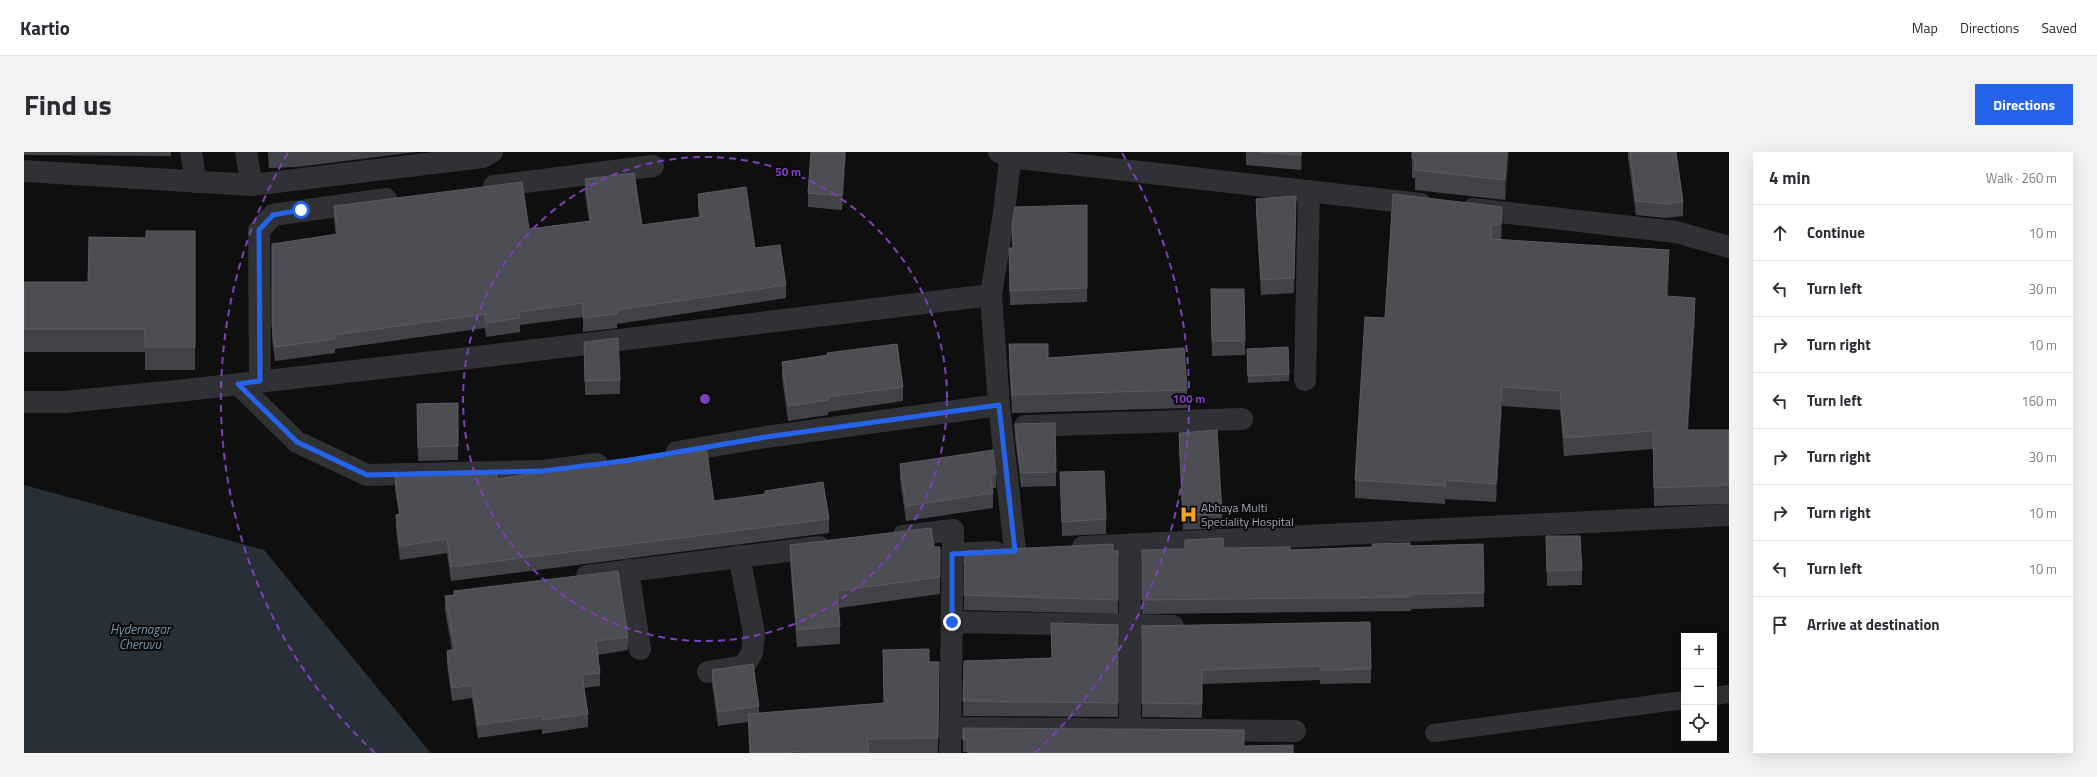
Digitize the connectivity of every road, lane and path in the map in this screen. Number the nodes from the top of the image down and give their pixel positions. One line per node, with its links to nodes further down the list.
1 (191, 152): 7 (street)
2 (246, 152): 8 (street)
3 (492, 152): 8 (street)
4 (1006, 154): 10 (street); 13 (street)
5 (654, 166): 9 (street)
6 (24, 171): 7 (street)
7 (196, 182): 8 (street)
8 (252, 185)
9 (473, 188)
10 (1309, 191): 12 (street); 14 (street)
11 (403, 197): 15 (street)
12 (1729, 246)
13 (991, 295): 15 (street); 18 (street)
14 (1304, 380)
15 (260, 381): 16 (street)
16 (238, 384): 17 (street); 22 (street)
17 (24, 402)
18 (999, 405): 20 (street); 21 (street)
19 (1242, 419): 20 (street)
20 (1002, 426): 29 (street)
21 (654, 456)
22 (616, 461)
23 (1729, 515): 26 (street)
24 (881, 539): 30 (street)
25 (842, 544): 31 (street)
26 (1130, 545): 27 (street); 36 (street)
27 (1061, 548)
28 (1038, 550): 29 (street)
29 (1015, 551): 30 (street)
30 (952, 554): 34 (street)
31 (739, 556): 32 (street); 38 (street)
32 (628, 570): 33 (street); 37 (street)
33 (565, 578)
34 (952, 622): 36 (street); 42 (street)
35 (1193, 626): 36 (street)
36 (1130, 627): 43 (street)
37 (640, 648)
38 (708, 672)
39 (1729, 694): 40 (lane)
40 (1717, 696)
41 (1681, 700): 45 (lane)
42 (951, 728): 43 (street); 46 (street)
43 (1130, 729): 44 (street)
44 (1295, 731)
45 (1434, 733)
46 (950, 753)

